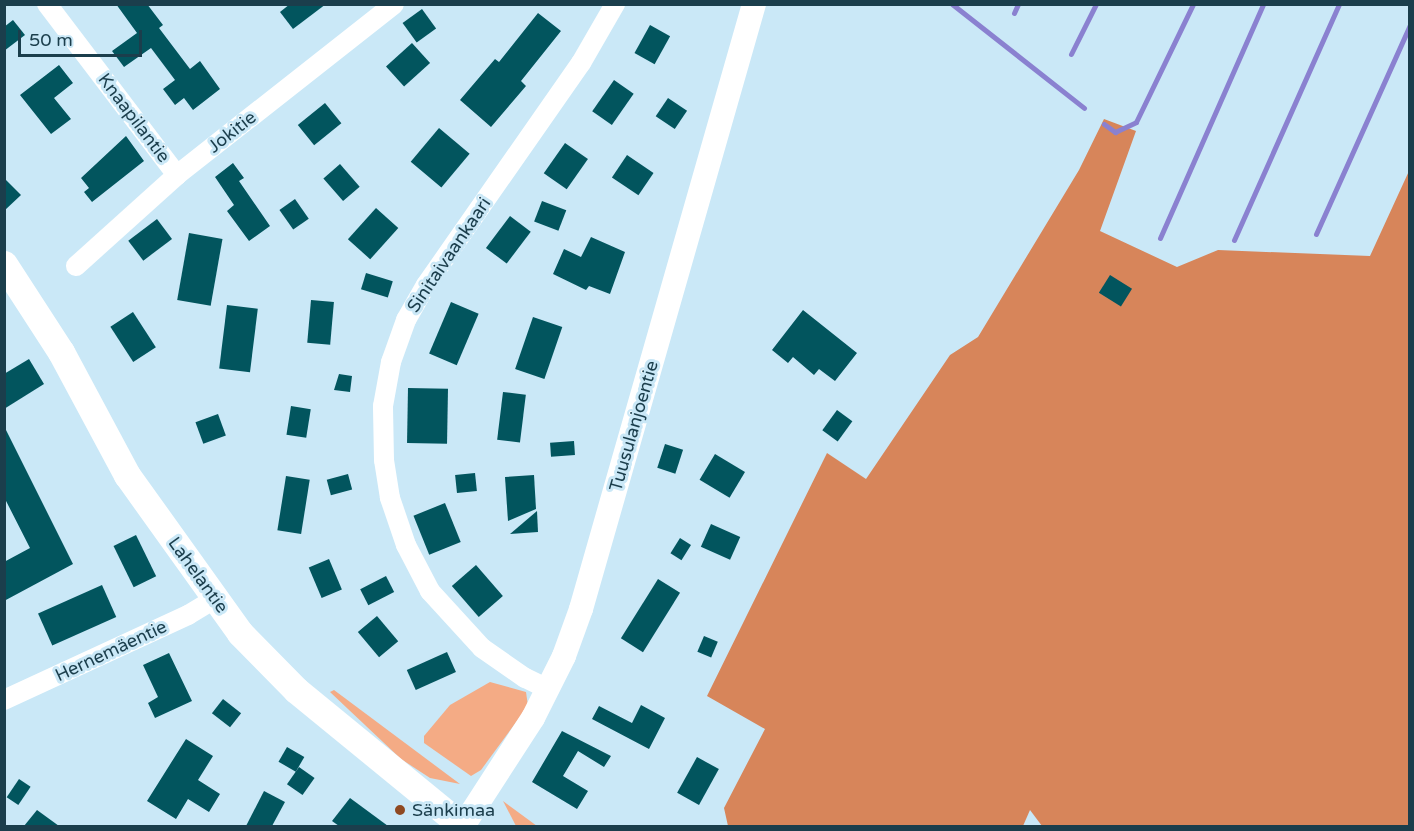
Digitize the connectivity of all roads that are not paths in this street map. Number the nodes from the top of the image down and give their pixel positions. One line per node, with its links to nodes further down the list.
1 (47, 4): 5 (street, Knaapilantie)
2 (394, 4): 5 (street, Jokitie)
3 (615, 4): 9 (street, Sinitaivaankaari)
4 (754, 4): 9 (street, Tuusulanjoentie)
5 (177, 175): 7 (street, Jokitie)
6 (4, 264): 8 (main road, Lahelantie)
7 (76, 266)
8 (215, 599): 10 (street, Hernemäentie); 11 (main road, Lahelantie)
9 (548, 689): 11 (street, Tuusulanjoentie)
10 (4, 700)
11 (463, 826)

